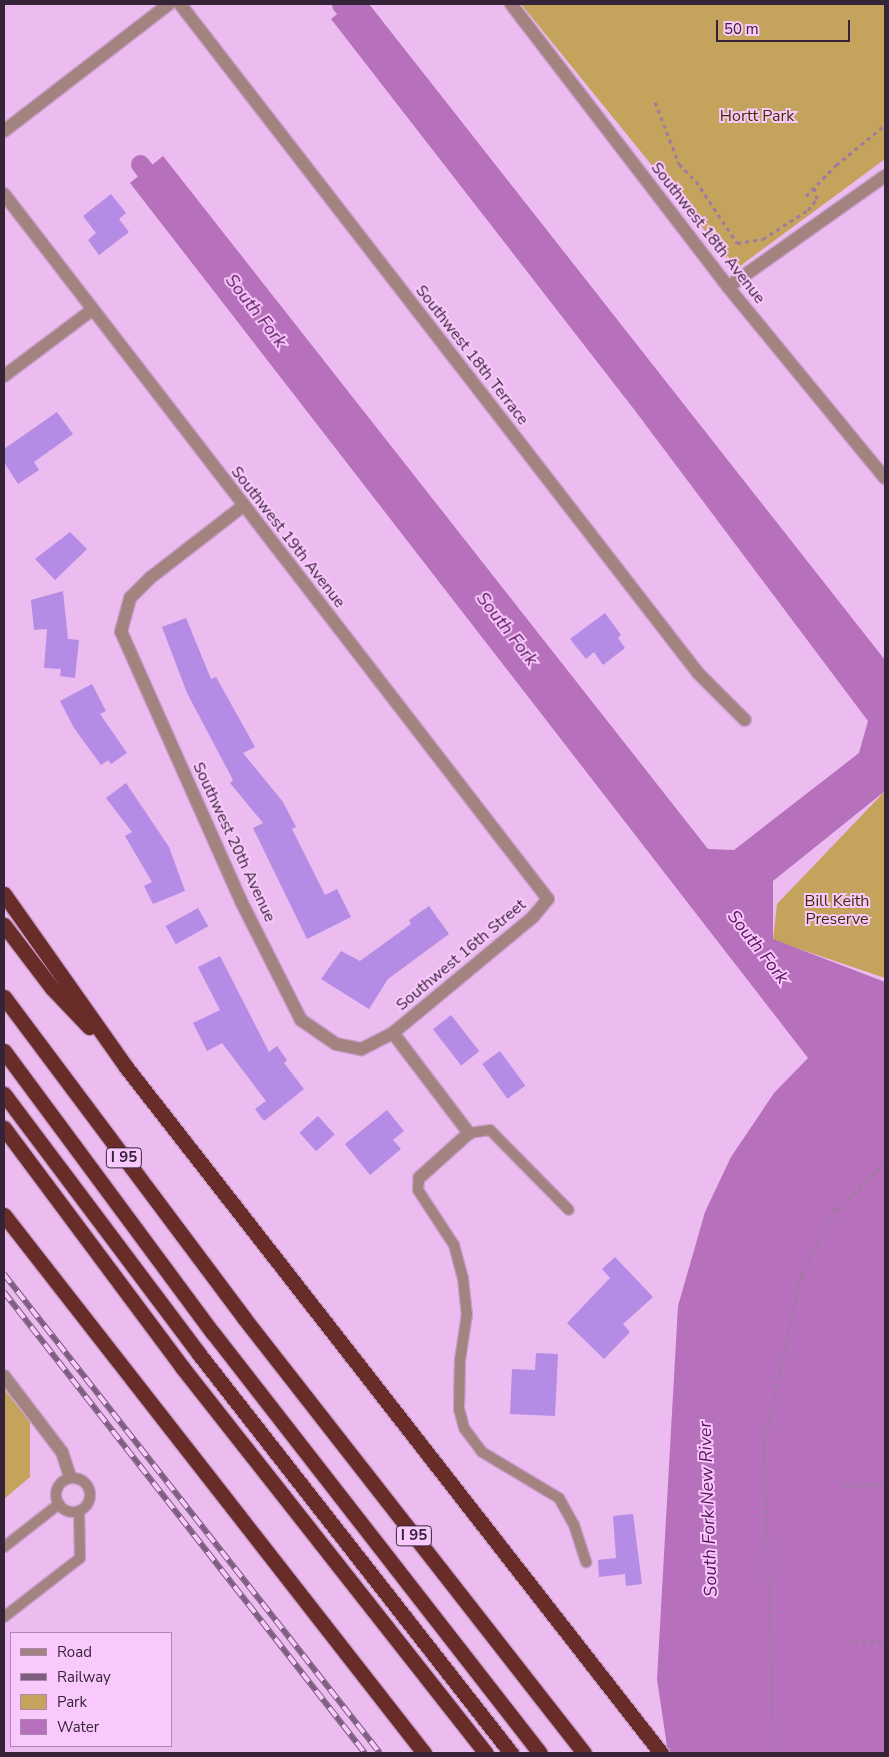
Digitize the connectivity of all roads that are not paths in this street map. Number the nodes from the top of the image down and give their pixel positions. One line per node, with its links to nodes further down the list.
1 (169, 4): 4 (street)
2 (180, 4): 12 (street, Southwest 18th Terrace)
3 (510, 4): 7 (street, Southwest 18th Avenue)
4 (4, 131)
5 (885, 176): 7 (street)
6 (4, 194): 8 (street, Southwest 19th Avenue)
7 (728, 287): 10 (street, Southwest 18th Avenue)
8 (92, 310): 9 (street); 11 (street, Southwest 19th Avenue)
9 (4, 376)
10 (885, 478)
11 (243, 506): 14 (street, Southwest 19th Avenue); 17 (street, Southwest 20th Avenue)
12 (745, 720)
13 (4, 894): 19 (highway)
14 (548, 899): 17 (street, Southwest 16th Street)
15 (4, 925): 19 (highway)
16 (4, 997): 37 (highway, I 95)
17 (393, 1033): 22 (street)
18 (4, 1051): 36 (highway)
19 (126, 1067): 38 (highway)
20 (4, 1094): 35 (highway)
21 (4, 1128): 34 (highway)
22 (469, 1133): 23 (street); 24 (lane)
23 (419, 1178): 31 (lane)
24 (568, 1210)
25 (4, 1215): 33 (highway)
26 (4, 1376): 27 (street)
27 (70, 1477): 28 (lane); 29 (lane)
28 (58, 1504): 29 (lane); 30 (lane)
29 (79, 1511): 32 (lane)
30 (4, 1547)
31 (586, 1562)
32 (4, 1617)
33 (424, 1753)
34 (486, 1753)
35 (511, 1753)
36 (540, 1753)
37 (584, 1753)
38 (661, 1753)

